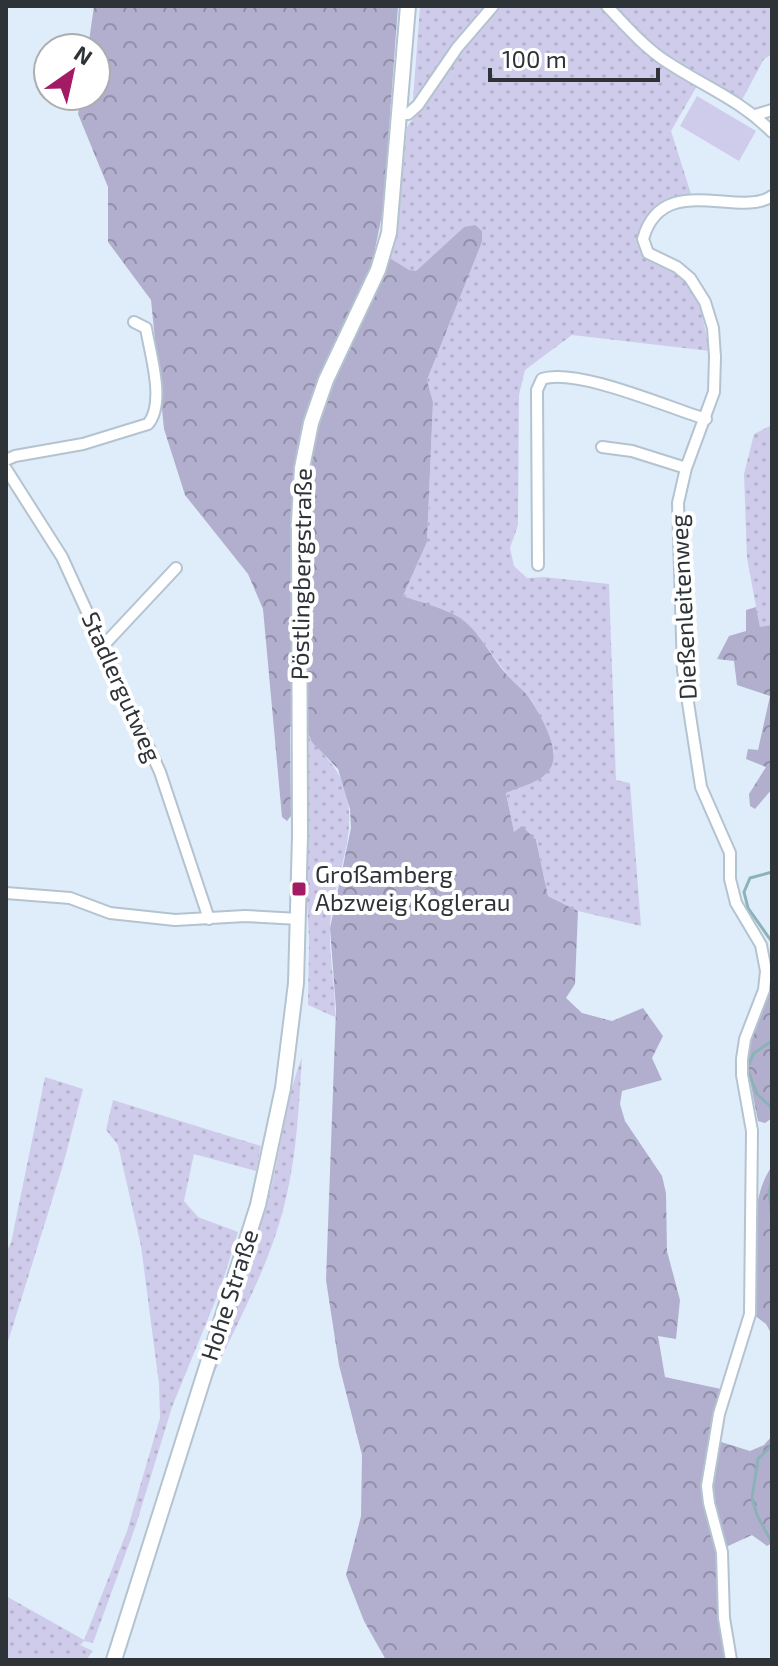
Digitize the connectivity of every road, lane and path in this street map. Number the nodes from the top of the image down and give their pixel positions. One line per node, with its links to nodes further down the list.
1 (408, 6): 5 (main road, Pöstlingbergstraße)
2 (493, 6): 5 (street)
3 (607, 6): 6 (street)
4 (772, 110): 6 (street)
5 (401, 114): 20 (main road, Pöstlingbergstraße)
6 (755, 115): 7 (street)
7 (772, 132)
8 (772, 196): 10 (street, Dießenleitenweg)
9 (134, 322): 12 (street)
10 (706, 419): 13 (street, Dießenleitenweg); 15 (street)
11 (602, 447): 13 (street)
12 (6, 460)
13 (686, 468): 22 (street, Dießenleitenweg)
14 (6, 469): 17 (street, Stadlergutweg)
15 (538, 565)
16 (176, 568): 17 (street)
17 (102, 647): 19 (street, Stadlergutweg)
18 (6, 893): 19 (street)
19 (209, 919): 20 (street)
20 (299, 919): 21 (main road, Hohe Straße)
21 (114, 1660)
22 (731, 1660)

